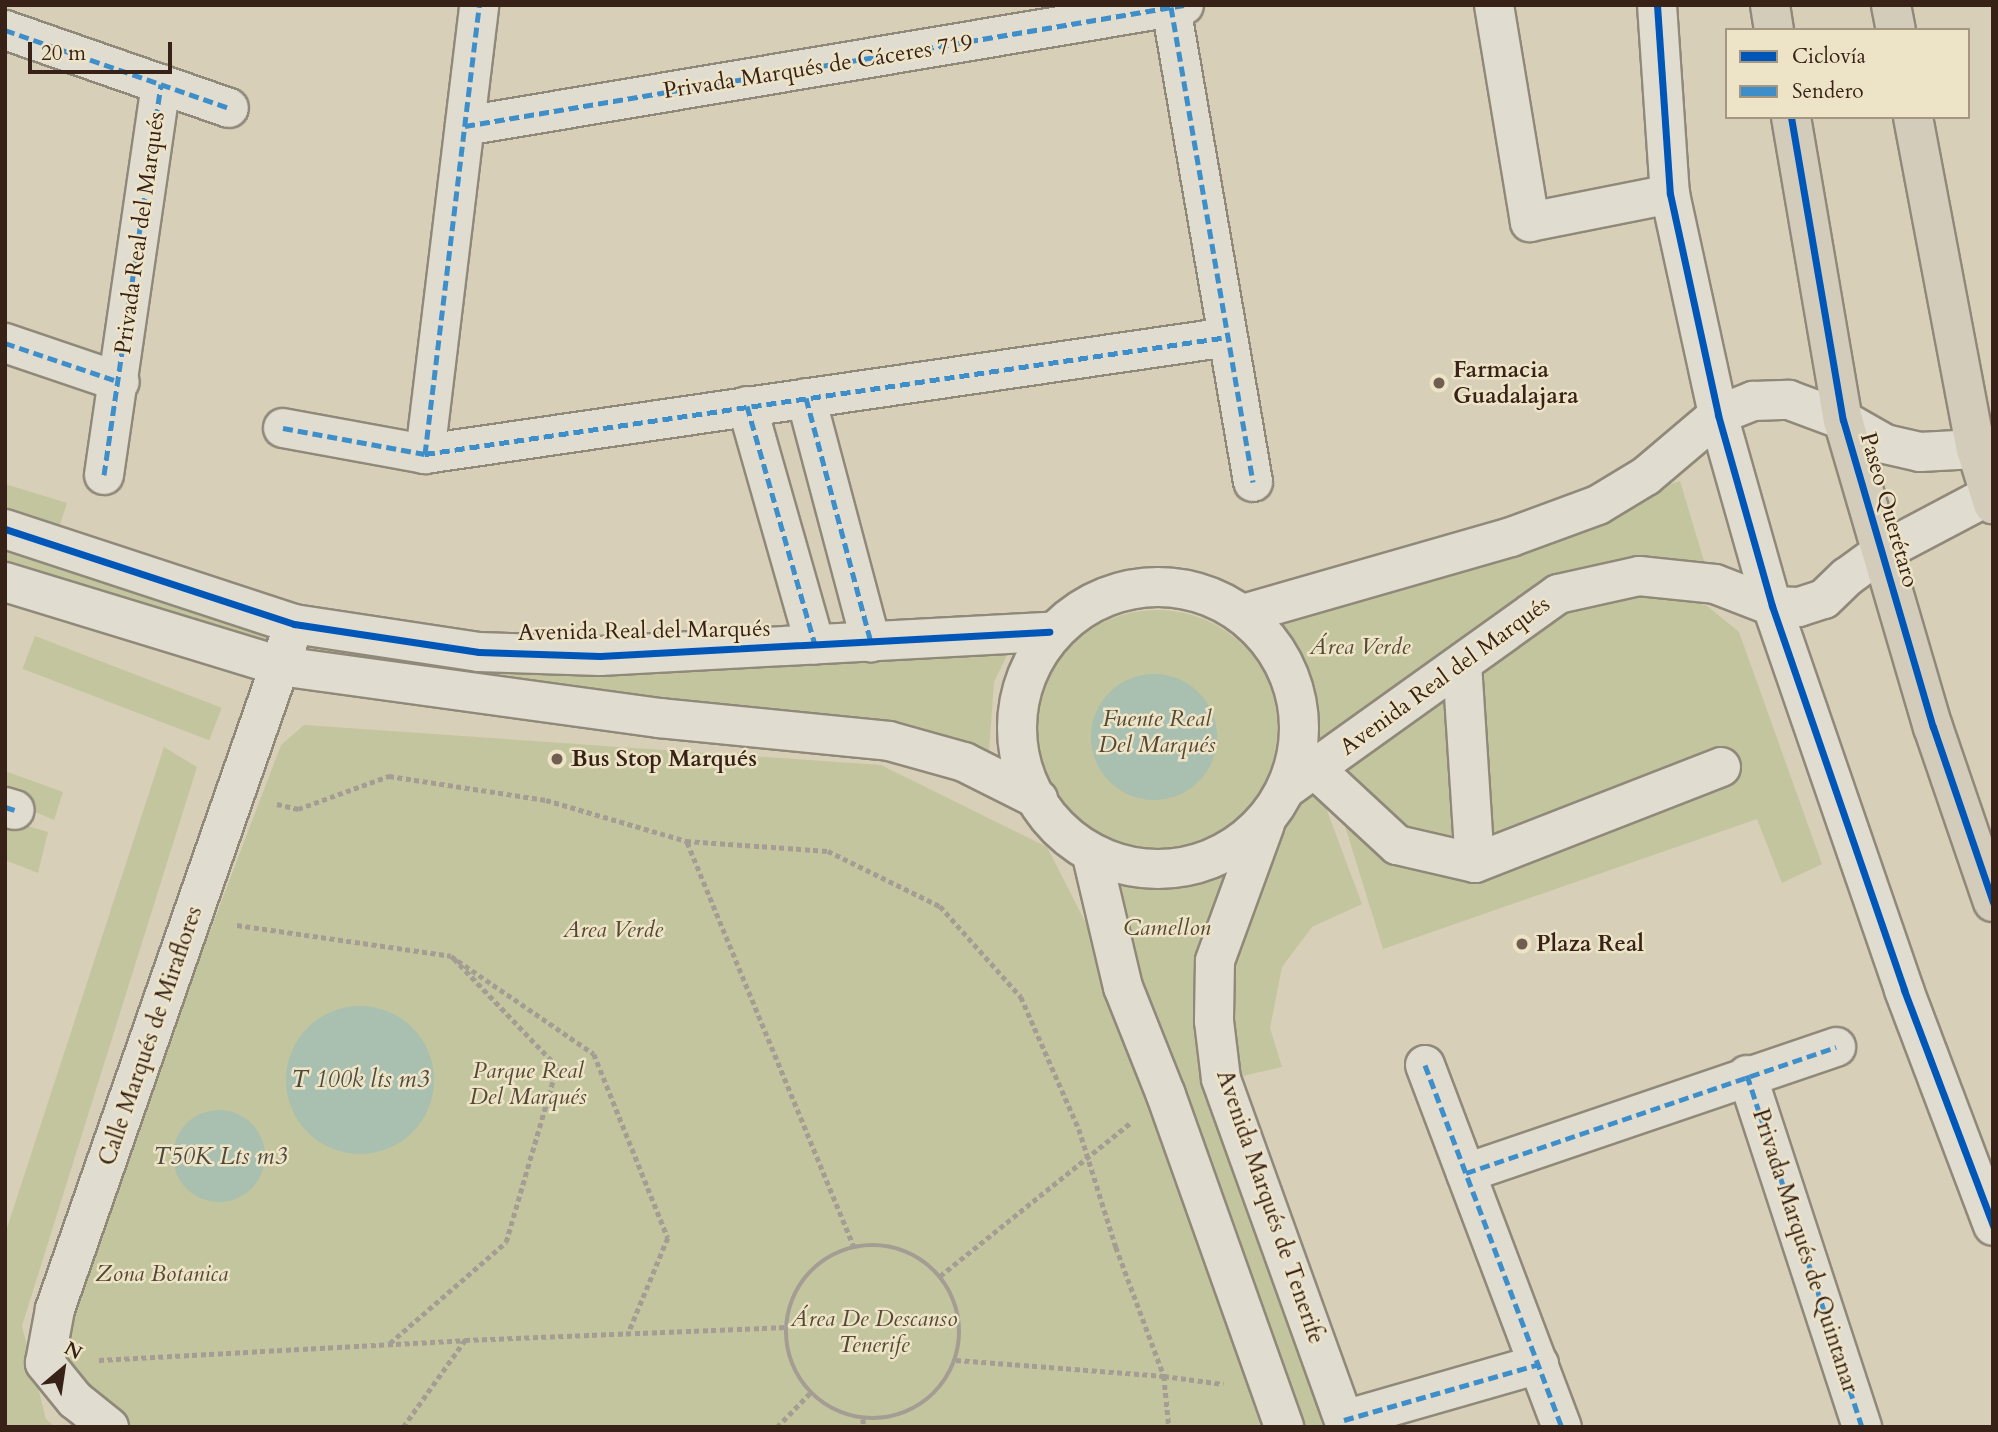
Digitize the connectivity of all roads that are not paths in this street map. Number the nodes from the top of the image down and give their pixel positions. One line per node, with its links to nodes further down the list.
1 (479, 5): 14 (street)
2 (1494, 5): 15 (street)
3 (1657, 5): 15 (street)
4 (1770, 5): 7 (main road)
5 (1891, 5): 8 (main road)
6 (1177, 6): 14 (street, Privada Marqués de Cáceres 719); 16 (street, Privada Marqués de Cáceres 719)
7 (1774, 28)
8 (1896, 28)
9 (5, 30): 10 (street, Privada Real del Marqués)
10 (161, 84): 11 (street, Privada Real del Marqués); 18 (street, Privada Real del Marqués)
11 (229, 108)
12 (1791, 119): 22 (main road, Paseo Querétaro)
13 (1913, 119): 24 (main road)
14 (465, 125): 25 (street)
15 (1670, 194): 21 (street)
16 (1228, 337): 19 (street); 27 (street, Privada Marqués de Cáceres 719)
17 (5, 343): 18 (street, Privada Real del Marqués)
18 (120, 382): 26 (street, Privada Real del Marqués)
19 (806, 398): 20 (street); 36 (street)
20 (747, 406): 25 (street); 37 (street)
21 (1717, 415): 22 (street); 32 (street); 33 (street)
22 (1843, 420): 24 (street); 30 (main road, Paseo Querétaro)
23 (283, 428): 25 (street)
24 (1976, 449): 28 (main road)
25 (425, 454)
26 (104, 475)
27 (1253, 482)
28 (1991, 500): 30 (street, Avenida Real del Marqués)
29 (5, 529): 34 (street, Avenida Real del Marqués)
30 (1880, 553): 32 (street, Avenida Real del Marqués); 46 (main road, Paseo Querétaro)
31 (5, 582): 39 (street)
32 (1772, 606): 38 (street, Avenida Real del Marqués); 51 (street)
33 (1243, 614): 35 (street); 41 (street)
34 (294, 624): 37 (street, Avenida Real del Marqués); 39 (street, Calle Marqués de Miraflores)
35 (1049, 632): 36 (street, Avenida Real del Marqués); 42 (street)
36 (871, 642): 37 (street, Avenida Real del Marqués)
37 (815, 645)
38 (1462, 664): 41 (street, Avenida Real del Marqués); 45 (street)
39 (280, 666): 42 (street); 55 (street, Calle Marqués de Miraflores)
40 (1721, 766): 45 (street)
41 (1302, 778): 43 (street); 45 (street)
42 (1038, 799): 44 (street)
43 (1265, 824): 44 (street); 53 (street, Avenida Marqués de Tenerife)
44 (1092, 856): 56 (street)
45 (1475, 863)
46 (1993, 902)
47 (1836, 1048): 49 (street)
48 (1425, 1065): 50 (street)
49 (1747, 1075): 50 (street); 57 (street, Privada Marqués de Quintanar)
50 (1466, 1173): 52 (street)
51 (1993, 1226)
52 (1539, 1364): 53 (street); 54 (street)
53 (1345, 1424)
54 (1556, 1425)
55 (108, 1427)
56 (1283, 1427)
57 (1862, 1427)

